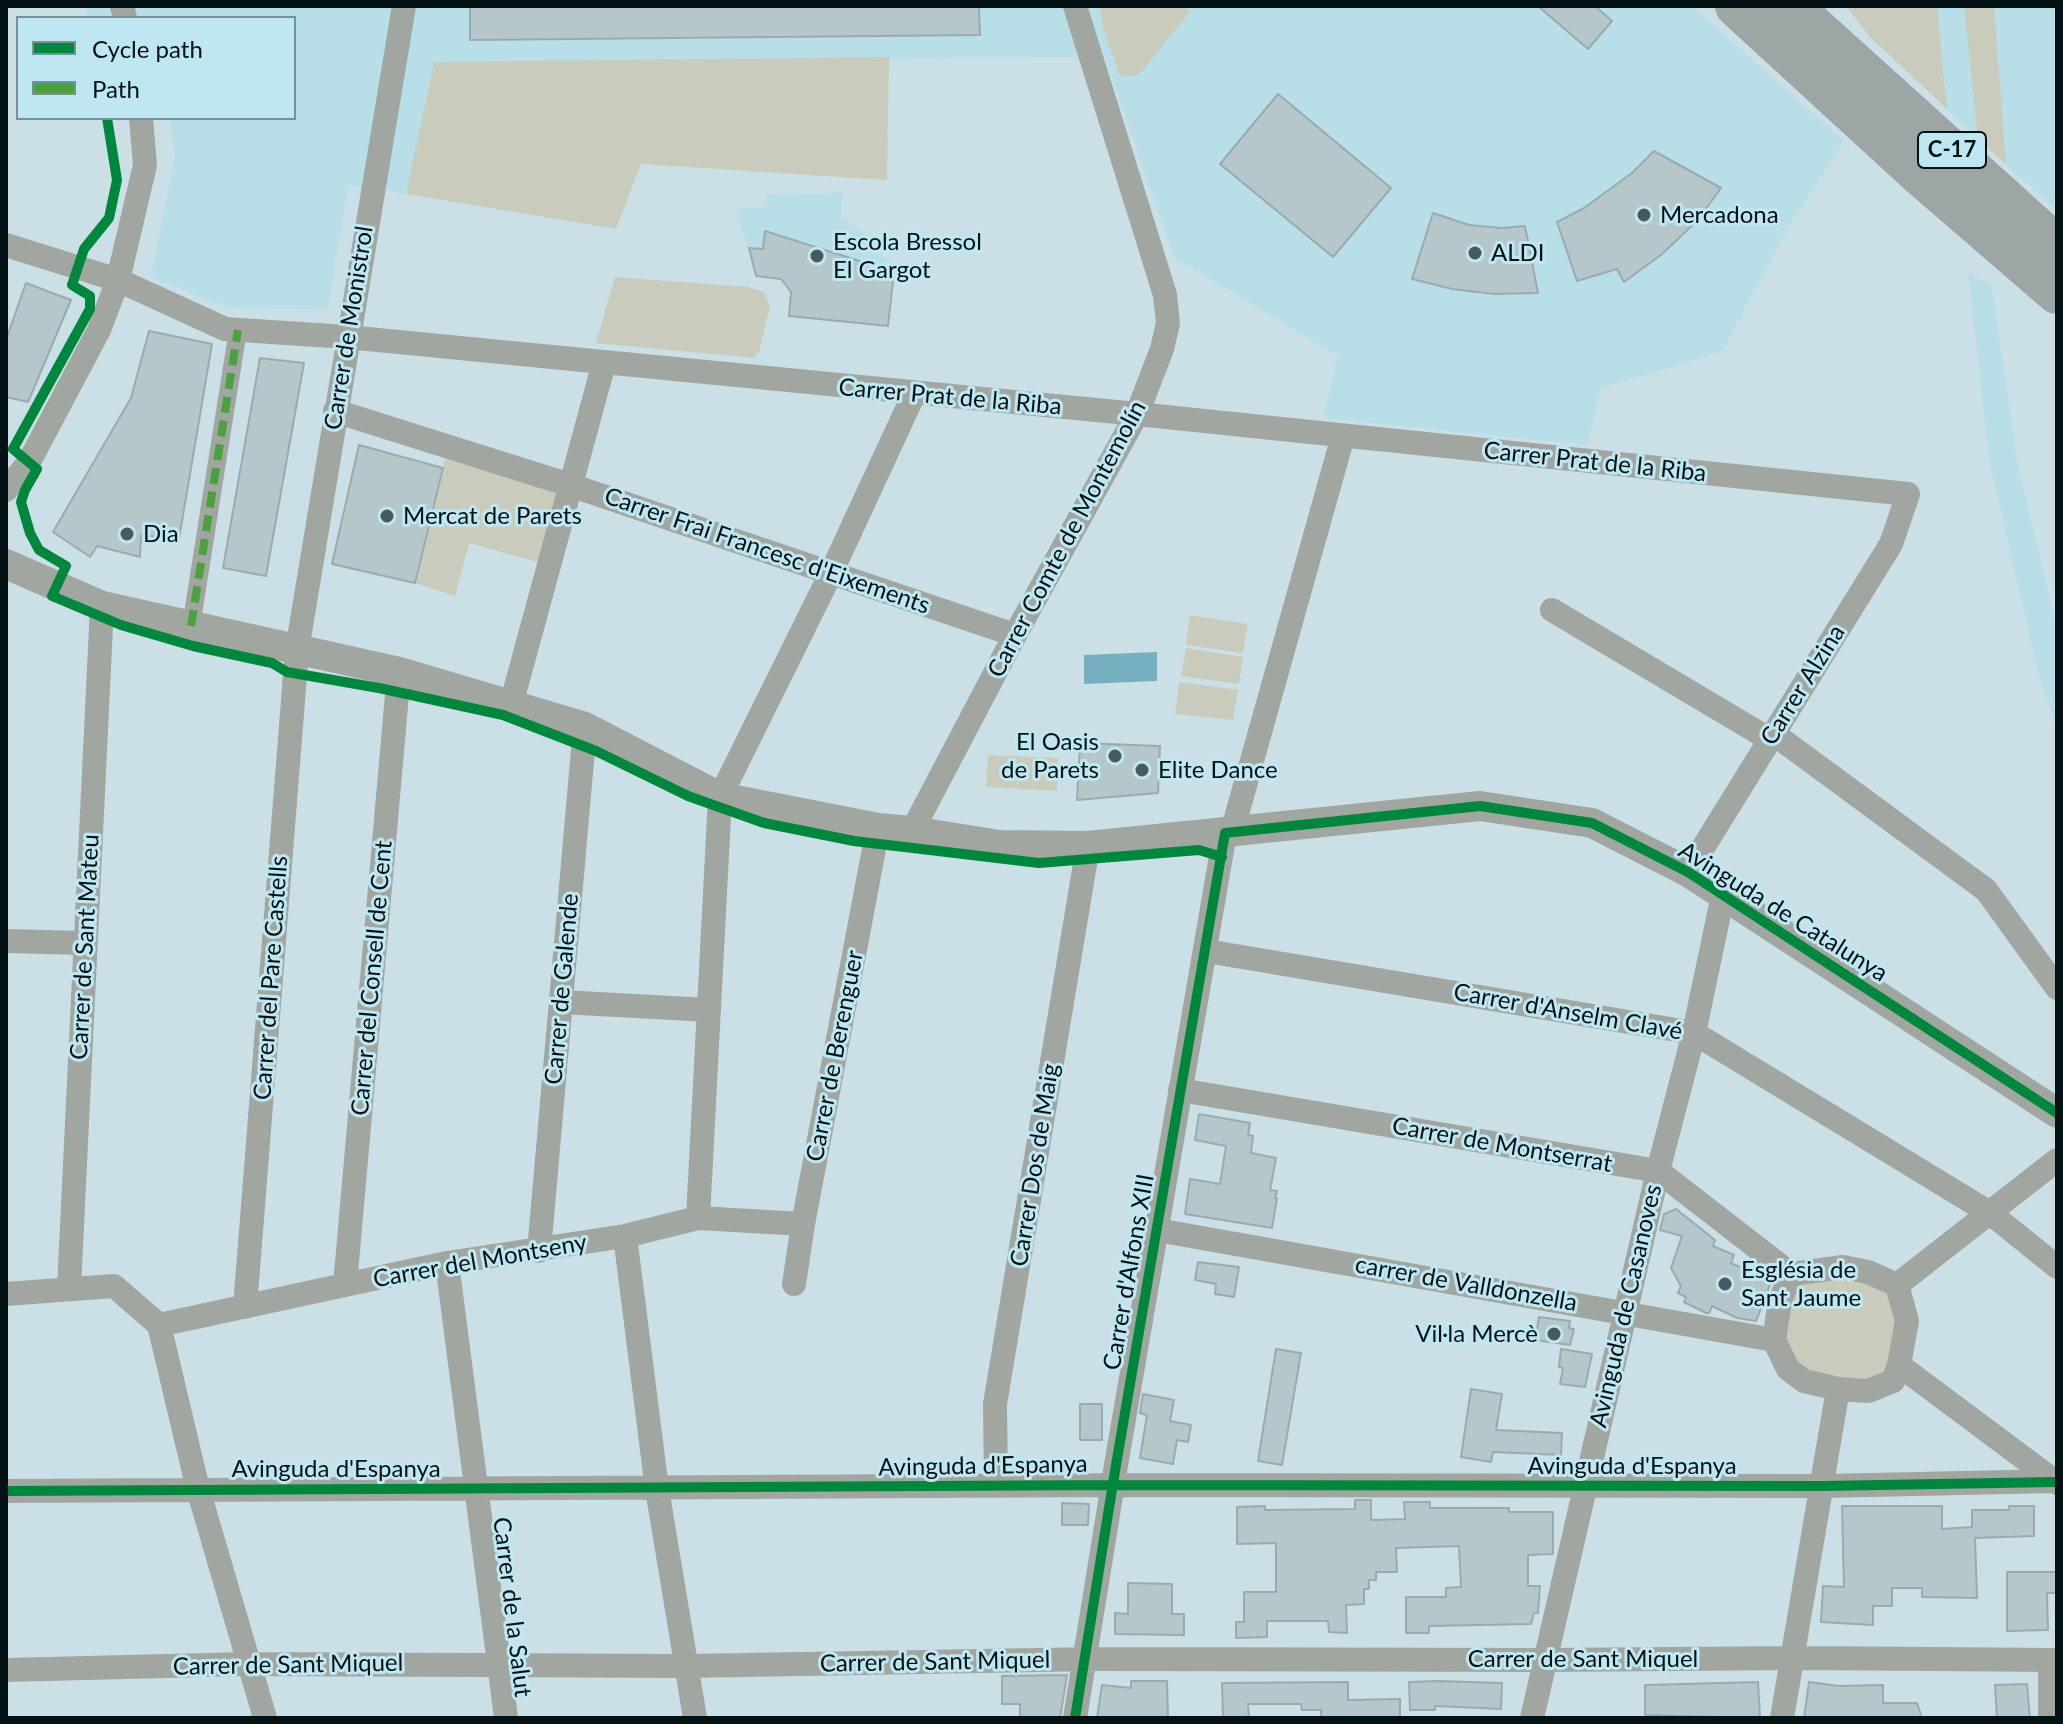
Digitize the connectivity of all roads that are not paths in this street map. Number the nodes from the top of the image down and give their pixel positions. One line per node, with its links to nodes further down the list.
1 (404, 6): 15 (street, Carrer de Monistrol)
2 (1075, 6): 19 (street, Carrer Comte de Montemolín)
3 (1736, 6): 8 (highway, C-17)
4 (1791, 6): 6 (highway, C-17)
5 (1826, 6): 6 (highway)
6 (1847, 54): 10 (highway, C-17)
7 (141, 120): 11 (street)
8 (1917, 172): 12 (highway, C-17); 13 (highway)
9 (6, 245): 11 (street, Carrer Prat de la Riba)
10 (2057, 246)
11 (118, 280): 14 (street, Carrer Prat de la Riba); 22 (street)
12 (2057, 293)
13 (2057, 320)
14 (238, 330): 15 (street, Carrer Prat de la Riba); 28 (street)
15 (347, 337): 16 (street, Carrer Prat de la Riba); 18 (street, Carrer de Monistrol)
16 (604, 363): 17 (street, Carrer Prat de la Riba); 21 (street)
17 (914, 394): 19 (street, Carrer Prat de la Riba); 25 (street)
18 (335, 411): 21 (street, Carrer Frai Francesc d'Eixements); 30 (street, Carrer de Monistrol)
19 (1137, 414): 20 (street, Carrer Prat de la Riba); 29 (street, Carrer Comte de Montemolín)
20 (1343, 436): 23 (street, Carrer Prat de la Riba); 38 (street, Carrer d'Alfons XIII)
21 (570, 485): 25 (street, Carrer Frai Francesc d'Eixements); 32 (street)
22 (6, 490)
23 (1908, 494): 34 (street, Carrer Alzina)
24 (6, 564): 26 (street, Avinguda de Catalunya)
25 (831, 573): 29 (street, Carrer Frai Francesc d'Eixements); 35 (street)
26 (102, 606): 28 (street, Avinguda de Catalunya); 43 (street, Carrer de Sant Mateu)
27 (1552, 610): 34 (street)
28 (191, 626): 30 (street, Avinguda de Catalunya)
29 (1015, 635): 37 (street, Carrer Comte de Montemolín)
30 (297, 650): 31 (street, Avinguda de Catalunya); 67 (street, Carrer del Pare Castells)
31 (399, 672): 32 (street, Avinguda de Catalunya); 63 (street, Carrer del Consell de Cent)
32 (511, 705): 33 (street, Avinguda de Catalunya)
33 (585, 727): 35 (street, Avinguda de Catalunya); 46 (street, Carrer de Galende)
34 (1771, 737): 40 (street, Carrer Alzina); 45 (street)
35 (720, 797): 36 (street, Avinguda de Catalunya); 47 (street)
36 (878, 828): 37 (street, Avinguda de Catalunya); 55 (street, Carrer de Berenguer)
37 (912, 831): 39 (street, Avinguda de Catalunya)
38 (1228, 832): 39 (street, Avinguda de Catalunya); 40 (street, Avinguda de Catalunya); 44 (street, Carrer d'Alfons XIII)
39 (1088, 846): 75 (street, Carrer Dos de Maig)
40 (1688, 872): 41 (street, Avinguda de Catalunya)
41 (1723, 895): 48 (street, Avinguda de Casanoves); 50 (street, Avinguda de Catalunya)
42 (6, 941): 43 (street)
43 (84, 943): 65 (street, Carrer de Sant Mateu)
44 (1206, 951): 48 (street, Carrer d'Anselm Clavé); 49 (street, Carrer d'Alfons XIII)
45 (2057, 988)
46 (561, 1002): 47 (street); 58 (street, Carrer de Galende)
47 (709, 1010): 54 (street)
48 (1694, 1033): 52 (street, Avinguda de Casanoves); 53 (street, Carrer d'Anselm Clavé)
49 (1180, 1090): 52 (street, Carrer de Montserrat); 56 (street, Carrer d'Alfons XIII)
50 (2057, 1113)
51 (2057, 1160): 53 (street)
52 (1658, 1171): 61 (street, Carrer de Montserrat); 68 (street, Avinguda de Casanoves)
53 (1990, 1213): 60 (street, Carrer d'Anselm Clavé); 64 (street)
54 (698, 1218): 55 (street, Carrer del Montseny); 57 (street, Carrer del Montseny)
55 (803, 1224): 62 (street, Carrer de Berenguer)
56 (1157, 1230): 68 (street, carrer de Valldonzella); 74 (street, Carrer d'Alfons XIII)
57 (625, 1236): 58 (street, Carrer del Montseny); 79 (street)
58 (539, 1251): 59 (street, Carrer del Montseny)
59 (447, 1263): 63 (street, Carrer del Montseny); 80 (street, Carrer de la Salut)
60 (2057, 1267)
61 (1791, 1274): 64 (street); 70 (street)
62 (794, 1284)
63 (345, 1285): 67 (street, Carrer del Montseny)
64 (1897, 1285): 71 (street)
65 (69, 1288): 66 (street); 69 (street)
66 (6, 1294)
67 (245, 1307): 69 (street, Carrer del Montseny)
68 (1625, 1312): 70 (street, carrer de Valldonzella); 76 (street, Avinguda de Casanoves)
69 (159, 1325): 78 (street)
70 (1774, 1340): 72 (street)
71 (1899, 1365): 72 (street); 73 (street)
72 (1838, 1389): 77 (street)
73 (2056, 1482): 77 (street, Avinguda d'Espanya)
74 (1114, 1485): 75 (street, Avinguda d'Espanya); 76 (street, Avinguda d'Espanya); 83 (street, Carrer d'Alfons XIII)
75 (996, 1486): 79 (street, Avinguda d'Espanya)
76 (1584, 1486): 77 (street, Avinguda d'Espanya); 84 (street, Avinguda de Casanoves)
77 (1822, 1486): 82 (street)
78 (198, 1489): 80 (street, Avinguda d'Espanya); 81 (street, Avinguda d'Espanya); 86 (street)
79 (657, 1489): 80 (street, Avinguda d'Espanya); 88 (street)
80 (478, 1490): 87 (street, Carrer de la Salut)
81 (6, 1491)
82 (1792, 1658): 84 (street, Carrer de Sant Miquel); 85 (street, Carrer de Sant Miquel); 95 (street)
83 (1085, 1660): 84 (street, Carrer de Sant Miquel); 88 (street, Carrer de Sant Miquel); 93 (street, Carrer d'Alfons XIII)
84 (1545, 1660): 94 (street, Avinguda de Casanoves)
85 (2053, 1660): 96 (street)
86 (247, 1664): 87 (street, Carrer de Sant Miquel); 89 (street, Carrer de Sant Miquel); 90 (street)
87 (498, 1664): 88 (street, Carrer de Sant Miquel); 91 (street, Carrer de la Salut)
88 (685, 1666): 92 (street)
89 (6, 1670)
90 (265, 1718)
91 (506, 1718)
92 (695, 1718)
93 (1075, 1718)
94 (1532, 1718)
95 (1782, 1718)
96 (2050, 1718)

